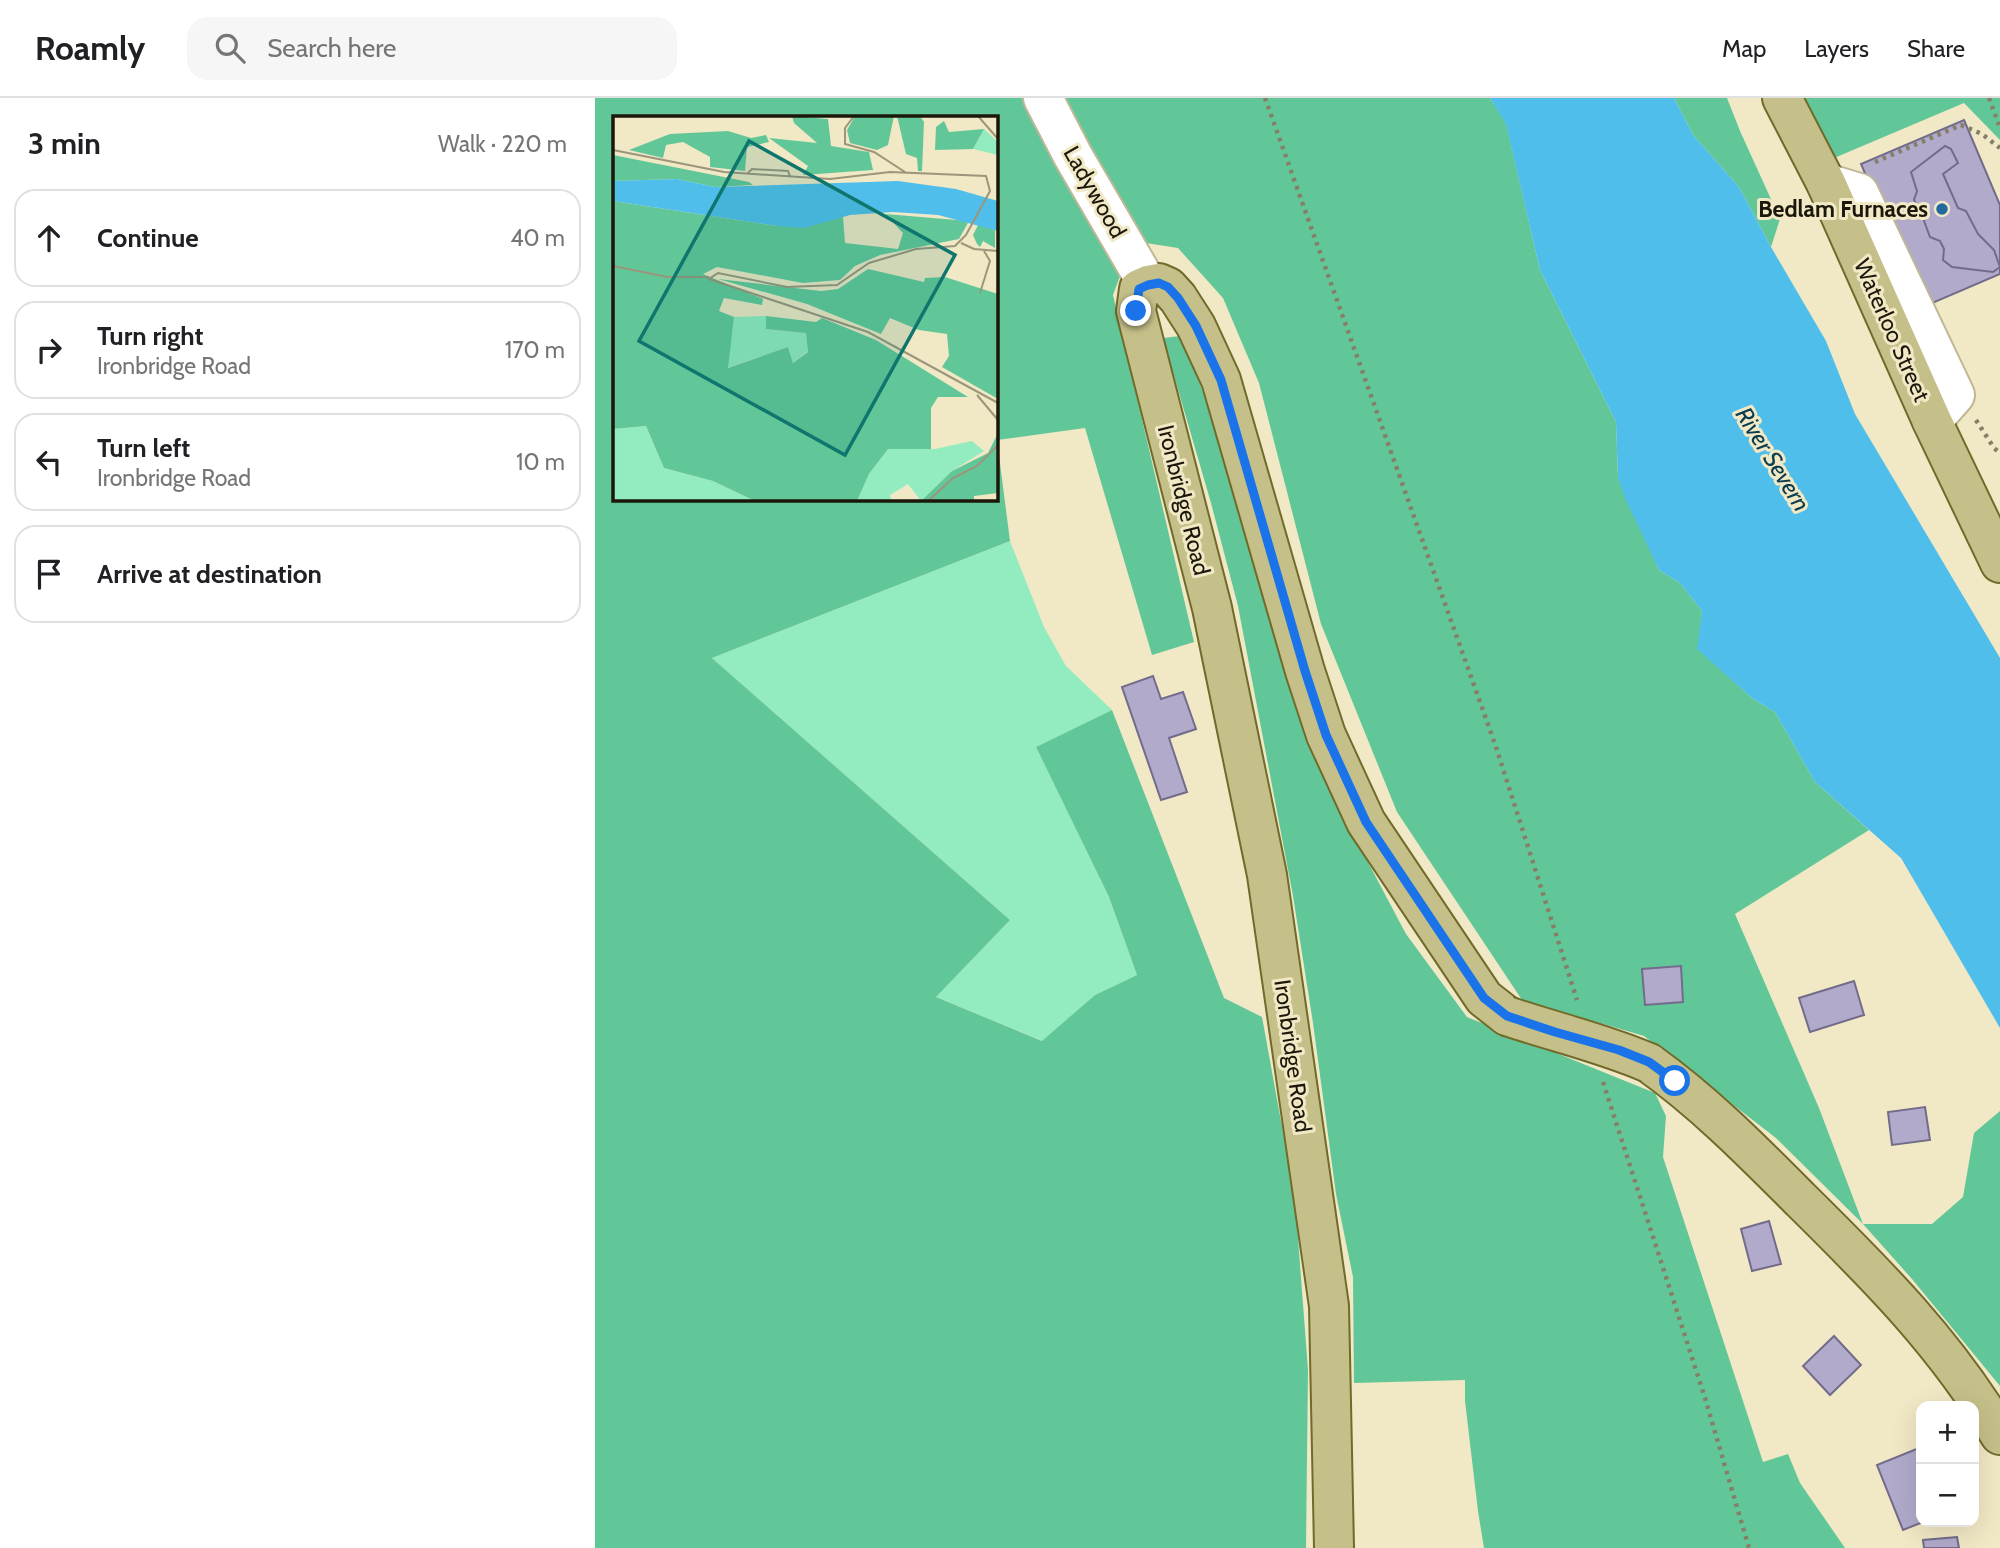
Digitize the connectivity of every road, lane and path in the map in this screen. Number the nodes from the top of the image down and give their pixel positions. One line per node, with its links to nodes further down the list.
1 (1043, 98): 8 (street, Ladywood)
2 (1265, 98): 12 (path)
3 (1783, 98): 11 (main road, Waterloo Street)
4 (1989, 98): 5 (path)
5 (2000, 128)
6 (2000, 148): 7 (path)
7 (1875, 162)
8 (1148, 285): 14 (main road, bridge); 15 (main road, Ironbridge Road)
9 (1980, 425): 10 (path)
10 (2000, 453)
11 (2000, 563)
12 (1581, 1013)
13 (1603, 1079): 16 (path)
14 (2000, 1436)
15 (1334, 1548)
16 (1749, 1548)

